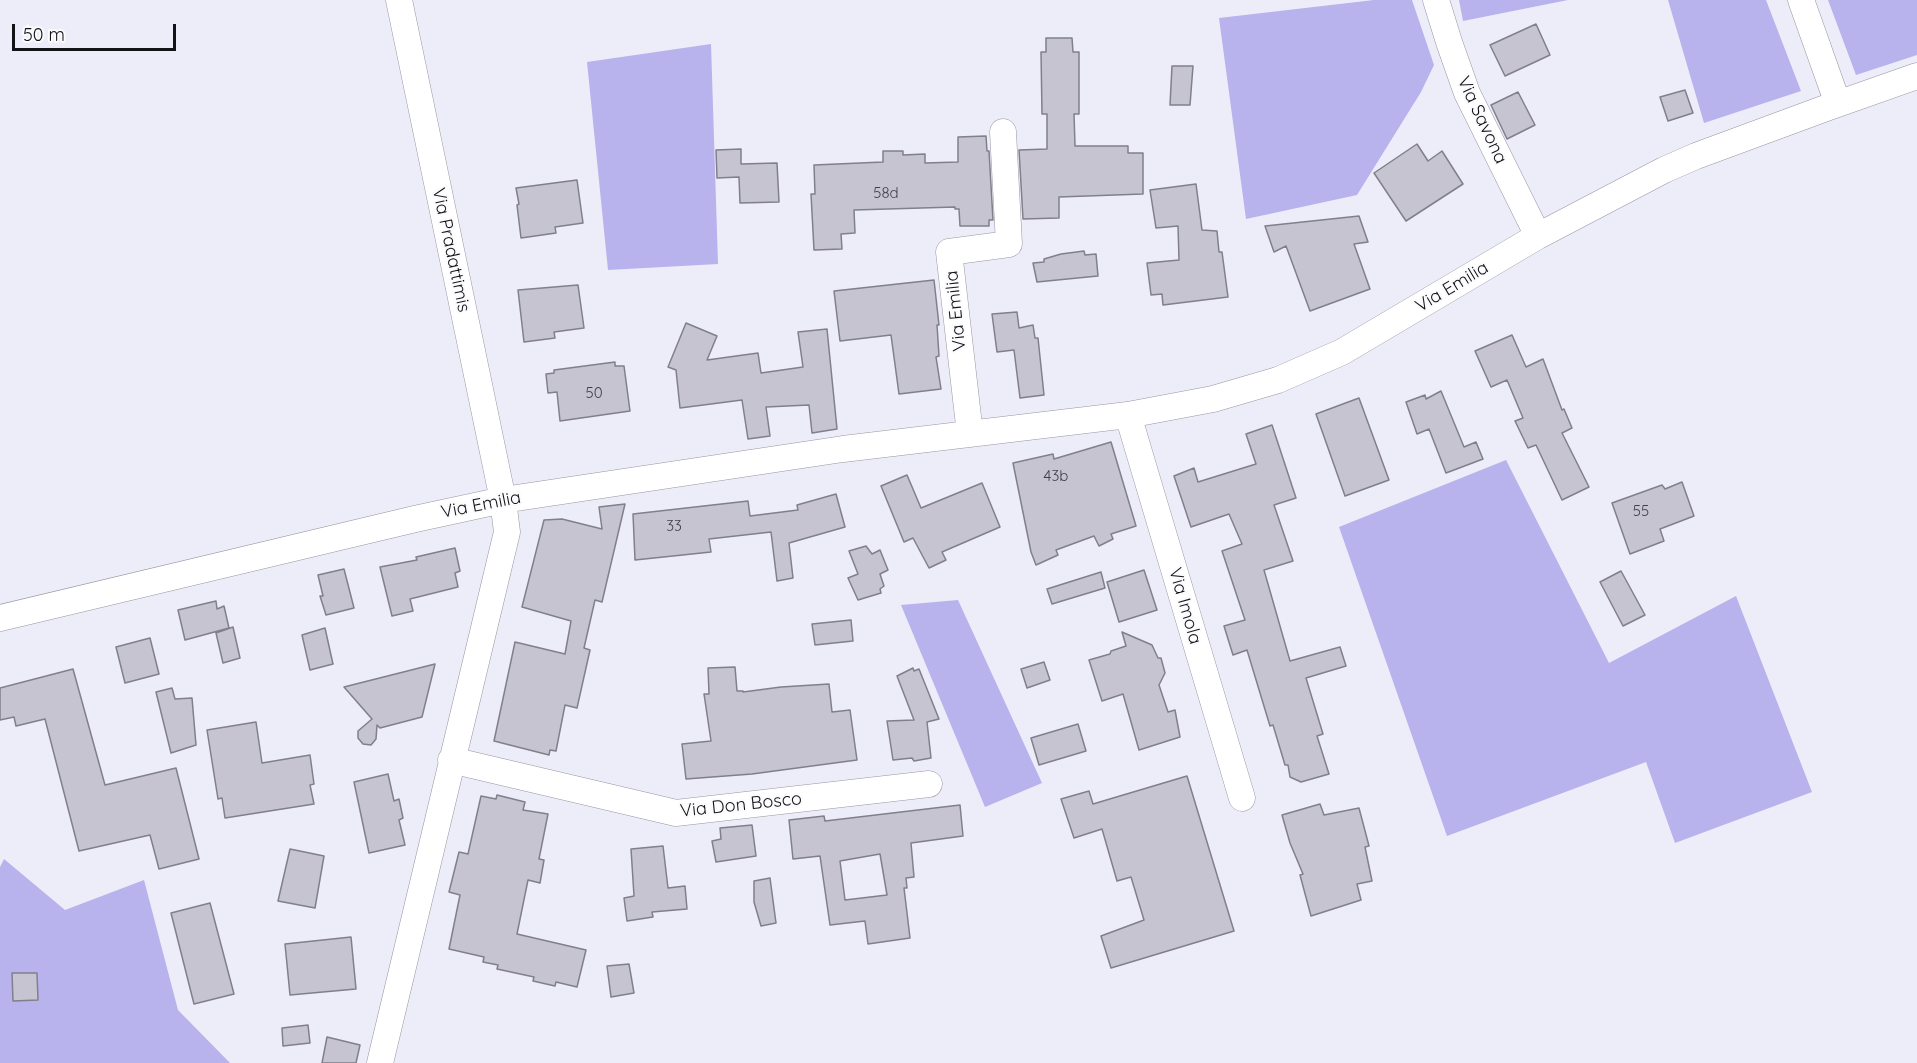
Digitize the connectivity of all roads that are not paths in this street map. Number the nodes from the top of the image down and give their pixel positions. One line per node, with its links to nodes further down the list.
1 (399, 0): 10 (street, Via Pradattimis)
2 (1437, 0): 7 (street, Via Savona)
3 (1801, 0): 5 (street)
4 (1917, 76): 5 (street, Via Emilia)
5 (1838, 104): 7 (street, Via Emilia)
6 (1003, 132): 9 (street, Via Emilia)
7 (1538, 236): 8 (street, Via Emilia)
8 (1128, 415): 9 (street, Via Emilia); 14 (street, Via Imola)
9 (970, 434): 10 (street, Via Emilia)
10 (503, 500): 11 (street, Via Emilia); 12 (street)
11 (0, 618)
12 (451, 760): 13 (street, Via Don Bosco); 15 (street)
13 (929, 784)
14 (1242, 798)
15 (380, 1063)

